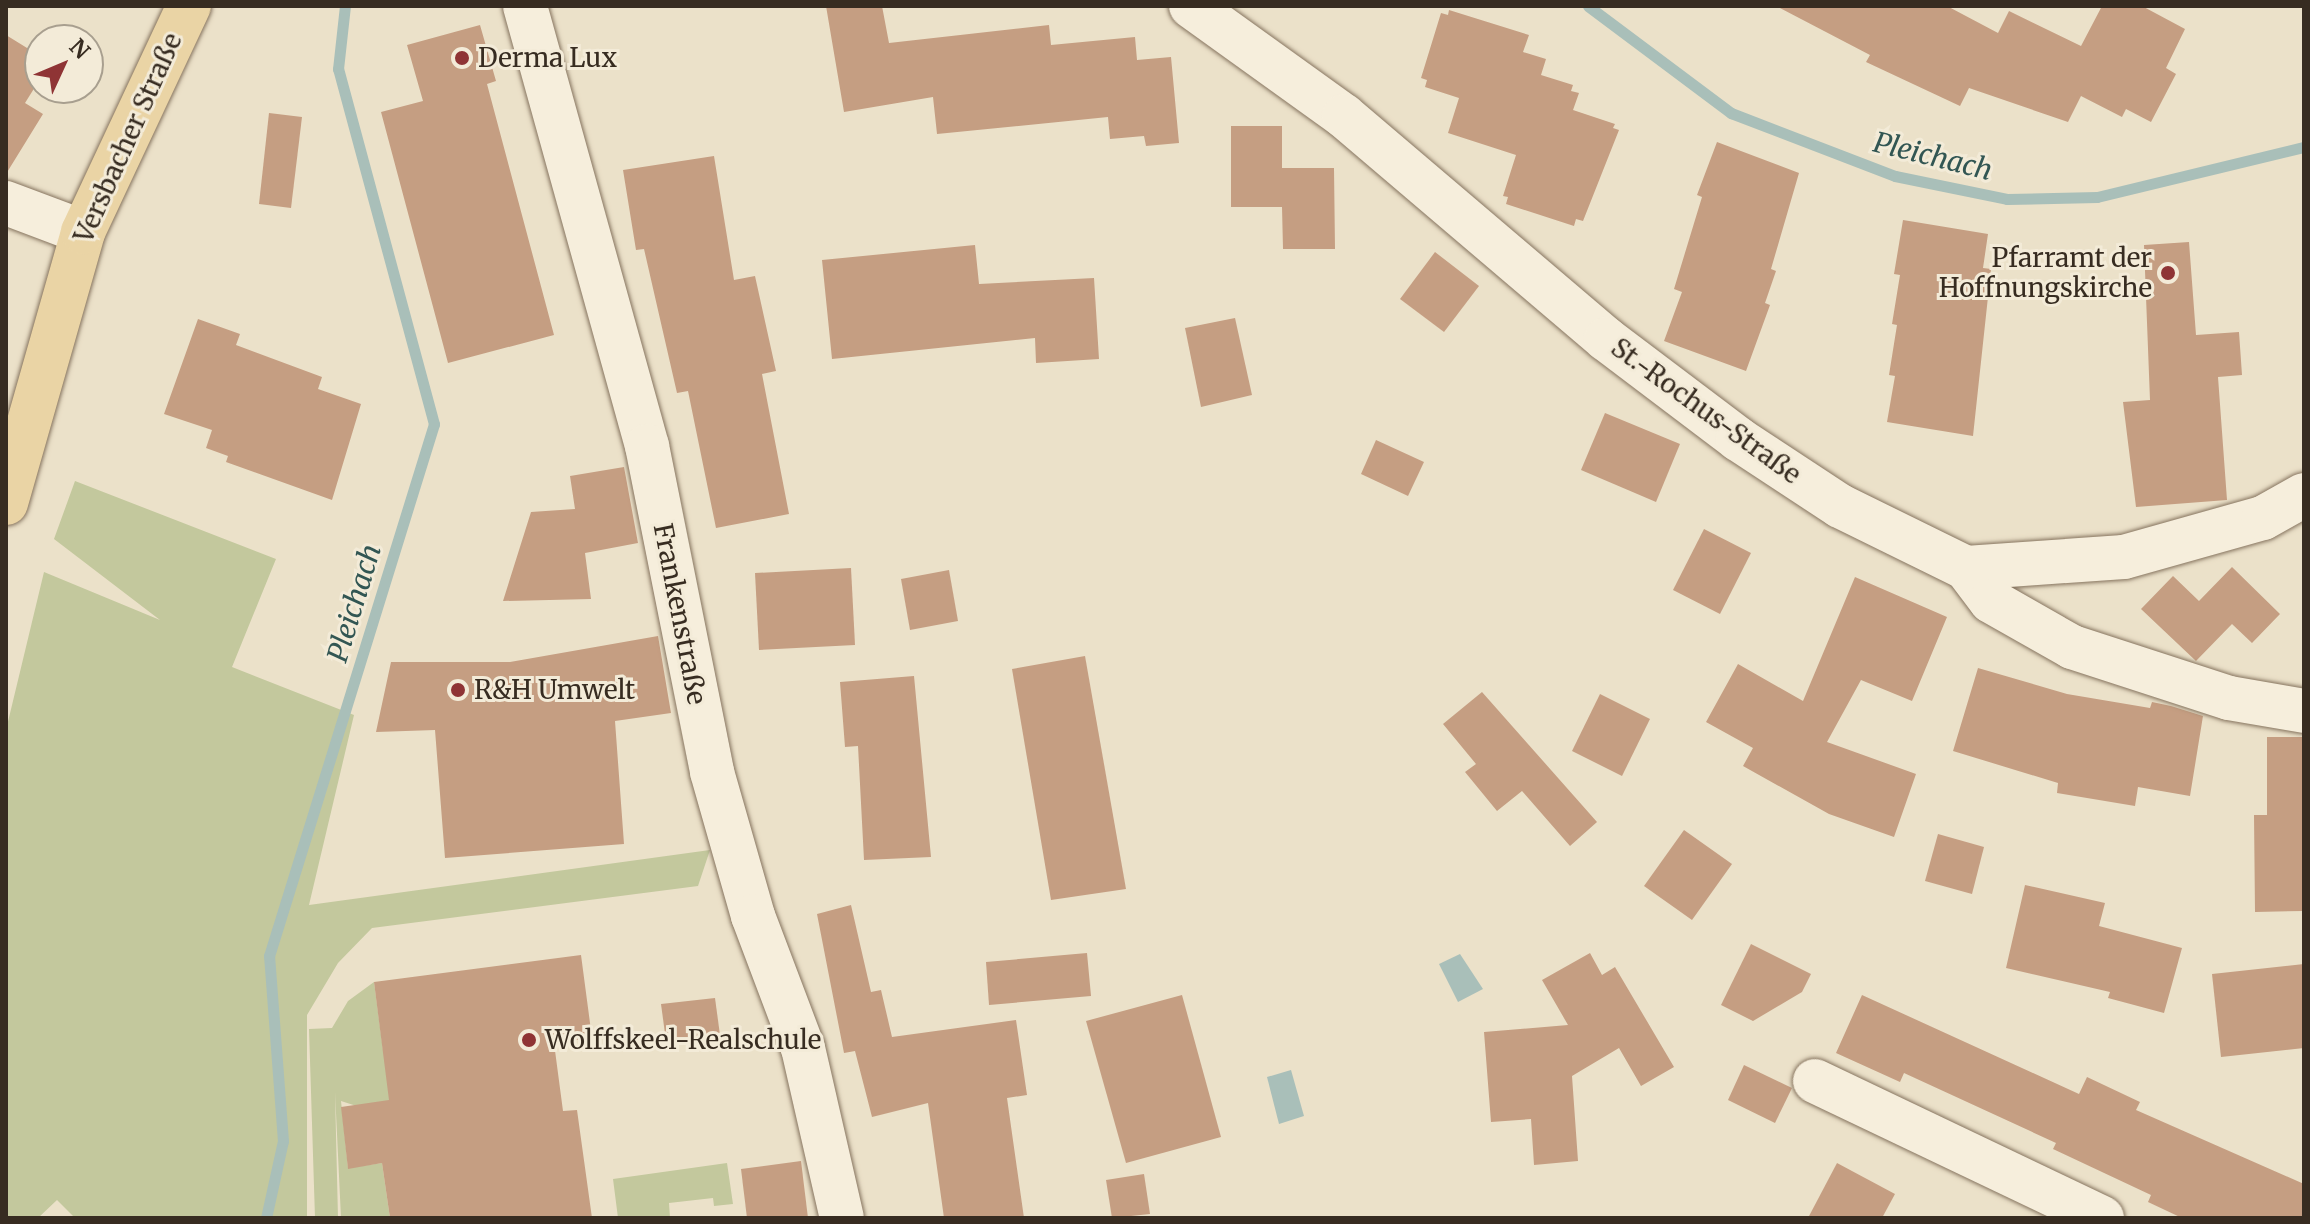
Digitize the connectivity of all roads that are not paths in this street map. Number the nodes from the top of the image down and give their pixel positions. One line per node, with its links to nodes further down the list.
1 (189, 6): 5 (main road, Versbacher Straße)
2 (525, 6): 11 (street, Frankenstraße)
3 (1191, 6): 8 (street, St.-Rochus-Straße)
4 (6, 203): 5 (street)
5 (83, 232): 7 (main road, Versbacher Straße)
6 (2304, 495): 8 (street)
7 (6, 503)
8 (1966, 568): 9 (street)
9 (2304, 711)
10 (1815, 1081): 12 (street)
11 (842, 1218)
12 (2102, 1218)

